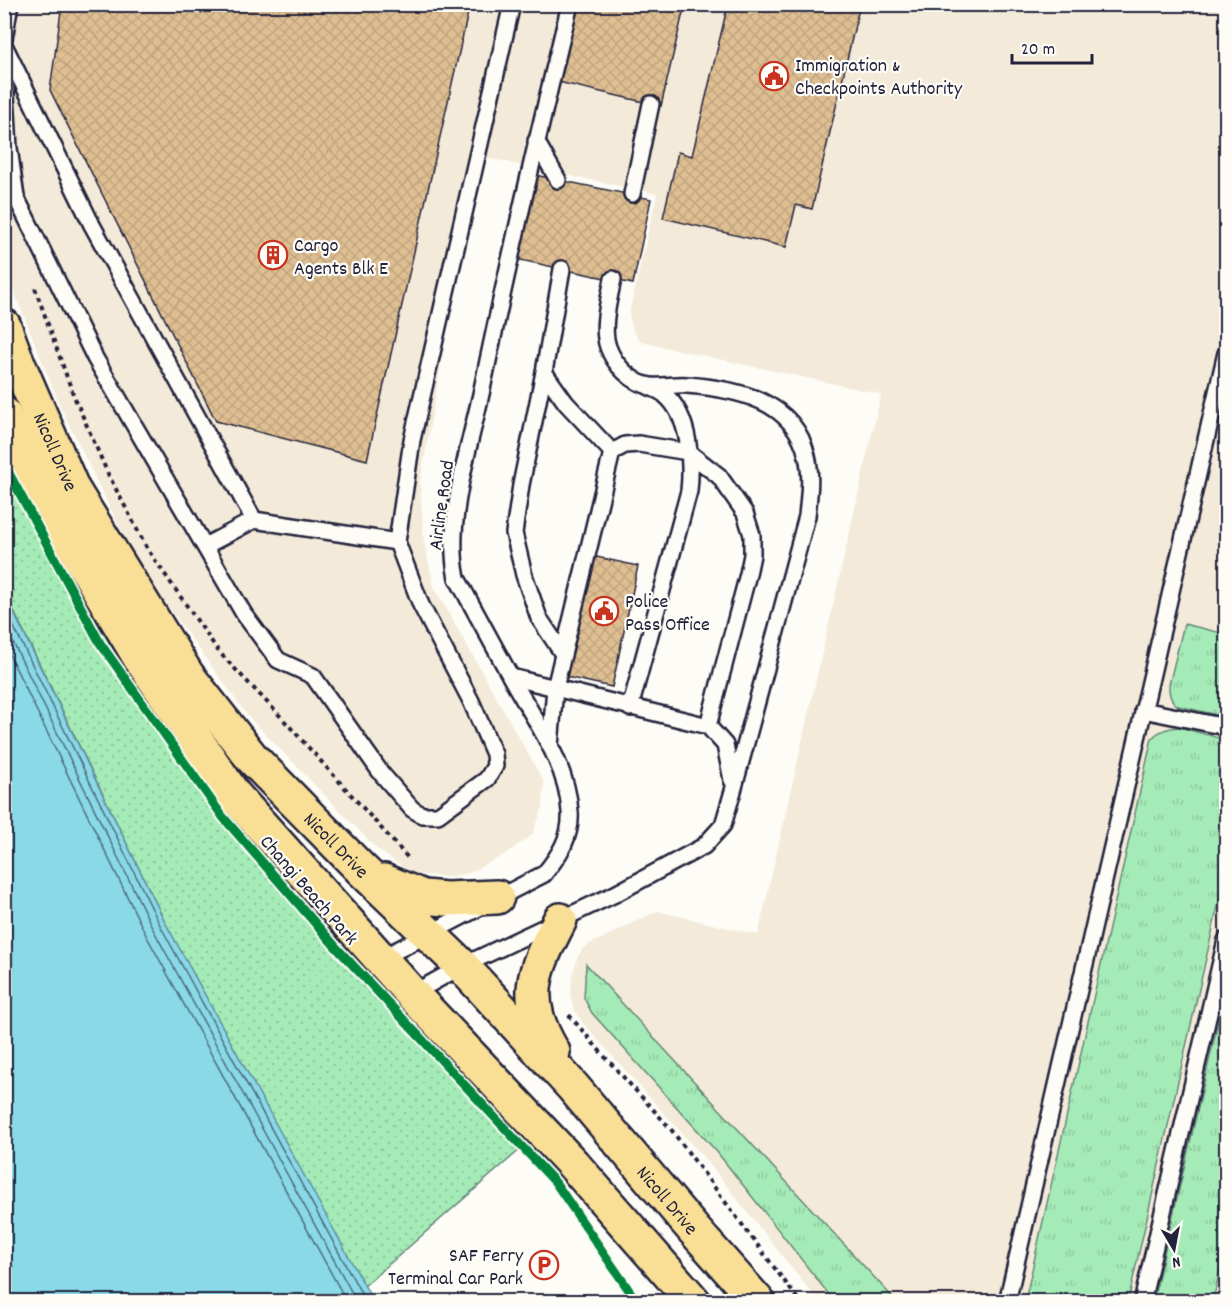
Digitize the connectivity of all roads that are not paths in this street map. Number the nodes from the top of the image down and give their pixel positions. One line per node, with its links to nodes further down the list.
1 (10, 4): 4 (lane)
2 (512, 4): 21 (lane)
3 (570, 4): 8 (lane, Airline Road)
4 (4, 39)
5 (4, 45): 20 (lane)
6 (4, 58): 22 (lane)
7 (651, 104): 10 (lane)
8 (536, 141): 9 (lane); 24 (lane, Airline Road)
9 (558, 180)
10 (632, 194)
11 (562, 269): 15 (lane)
12 (613, 279): 16 (lane)
13 (4, 327): 32 (main road, Nicoll Drive)
14 (1227, 353): 27 (lane)
15 (544, 372): 18 (lane); 23 (lane)
16 (648, 386): 19 (lane); 31 (lane)
17 (4, 414): 37 (main road, Nicoll Drive)
18 (612, 452): 19 (lane); 23 (lane)
19 (688, 452): 26 (lane); 28 (lane)
20 (254, 520): 21 (lane); 22 (lane)
21 (397, 542): 22 (lane)
22 (205, 546)
23 (563, 654): 25 (lane)
24 (511, 677): 25 (lane); 30 (lane, Airline Road)
25 (555, 688): 26 (lane); 30 (lane)
26 (630, 708): 28 (lane)
27 (1143, 710): 29 (lane); 43 (lane)
28 (708, 726): 31 (lane)
29 (1227, 727)
30 (549, 746): 33 (lane, Airline Road)
31 (733, 791): 34 (lane)
32 (361, 869): 33 (main road); 35 (main road, Nicoll Drive)
33 (497, 897): 35 (lane, Airline Road)
34 (560, 920): 38 (lane); 40 (main road)
35 (430, 933): 37 (lane, Airline Road); 38 (main road, Nicoll Drive)
36 (1227, 940): 44 (lane)
37 (380, 959): 39 (main road, Nicoll Drive)
38 (462, 966): 39 (lane); 40 (main road, Nicoll Drive)
39 (412, 994): 41 (main road, Nicoll Drive)
40 (573, 1087): 42 (main road, Nicoll Drive)
41 (694, 1302)
42 (758, 1302)
43 (1007, 1302)
44 (1142, 1302)

